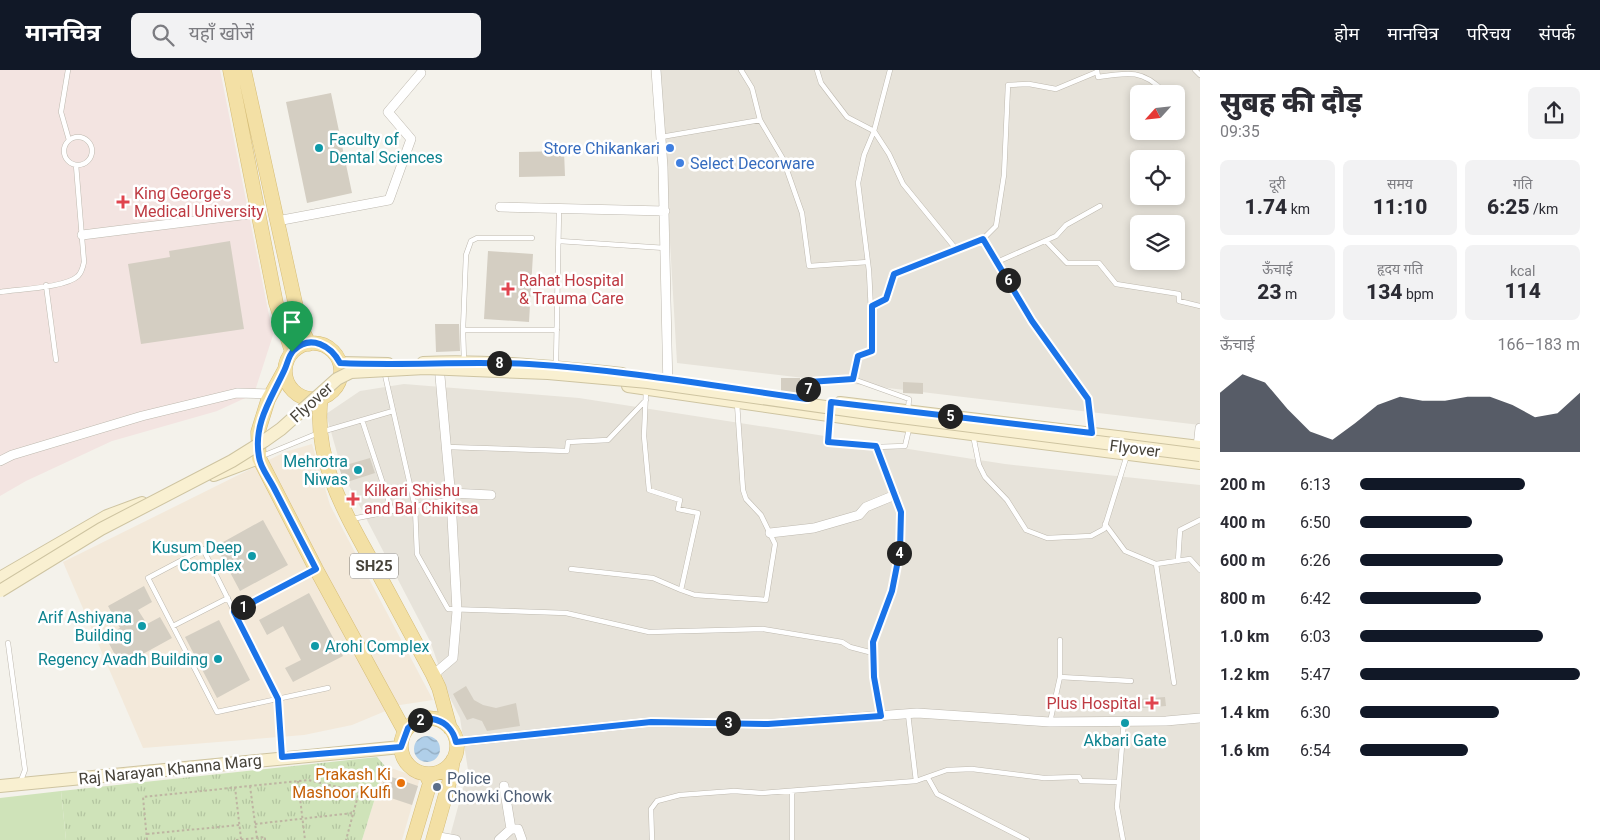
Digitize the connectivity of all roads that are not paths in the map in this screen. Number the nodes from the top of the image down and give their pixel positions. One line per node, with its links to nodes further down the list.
1 (68, 70): 18 (lane)
2 (230, 70): 15 (main road)
3 (244, 70): 13 (main road)
4 (656, 70): 17 (street)
5 (740, 70): 14 (lane)
6 (817, 70): 16 (lane)
7 (890, 70): 16 (lane)
8 (1196, 70): 11 (lane)
9 (1097, 71): 12 (lane); 28 (lane)
10 (421, 73): 25 (street)
11 (1200, 75)
12 (1159, 85)
13 (255, 119): 15 (main road); 25 (main road)
14 (760, 120): 17 (lane); 33 (lane)
15 (240, 123): 24 (main road)
16 (874, 131): 32 (lane); 33 (lane)
17 (661, 137): 23 (street)
18 (69, 140): 19 (lane); 19 (lane)
19 (76, 165): 26 (lane)
20 (1100, 206): 30 (lane)
21 (500, 208): 22 (street)
22 (559, 209): 23 (street); 29 (lane)
23 (665, 211): 31 (street)
24 (258, 213): 26 (street); 42 (main road)
25 (277, 221): 41 (main road)
26 (82, 235): 35 (lane)
27 (532, 238): 39 (lane)
28 (983, 239): 32 (lane); 34 (lane)
29 (559, 241): 31 (lane); 40 (lane)
30 (1046, 241): 34 (lane); 38 (lane)
31 (665, 248): 52 (street)
32 (956, 249): 37 (lane)
33 (868, 262): 37 (lane)
34 (997, 262): 65 (lane)
35 (46, 286): 36 (lane); 43 (lane)
36 (0, 292)
37 (872, 306): 50 (lane)
38 (1200, 306)
39 (463, 330): 40 (lane); 44 (lane)
40 (557, 330): 46 (lane)
41 (308, 344): 42 (main road); 45 (main road)
42 (292, 352): 48 (main road)
43 (56, 360)
44 (464, 362): 46 (main road); 47 (main road)
45 (340, 363): 47 (main road); 51 (main road)
46 (556, 367): 53 (main road)
47 (439, 368): 49 (main road); 53 (main road); 68 (street)
48 (285, 369): 54 (main road); 55 (main road)
49 (386, 375): 51 (main road); 59 (lane)
50 (853, 379): 57 (lane); 60 (lane)
51 (338, 385): 55 (main road)
52 (667, 385): 53 (main road); 56 (main road); 57 (main road)
53 (646, 388): 68 (lane); 89 (lane)
54 (271, 394): 71 (main road); 72 (street)
55 (321, 398): 64 (main road, SH25)
56 (737, 402): 57 (main road); 82 (lane)
57 (807, 405): 58 (main road)
58 (830, 408): 60 (main road); 62 (main road); 67 (lane)
59 (393, 411): 61 (lane); 77 (lane)
60 (908, 411): 65 (main road)
61 (362, 420): 64 (lane); 78 (lane)
62 (910, 426): 66 (main road); 67 (lane)
63 (1200, 428): 69 (street)
64 (321, 432): 71 (lane); 79 (main road, SH25)
65 (1092, 433): 69 (main road)
66 (973, 434): 70 (main road); 81 (lane)
67 (876, 446): 75 (lane)
68 (445, 447): 76 (street)
69 (1199, 450): 90 (main road, Flyover, bridge)
70 (1128, 454): 73 (main road); 81 (lane)
71 (259, 458): 85 (main road); 88 (main road)
72 (0, 461)
73 (1200, 463)
74 (490, 495): 76 (street)
75 (895, 495): 82 (street); 97 (lane)
76 (451, 496): 77 (lane); 92 (street)
77 (415, 507): 78 (lane); 92 (lane)
78 (392, 511): 79 (lane)
79 (350, 520): 98 (main road, SH25)
80 (1200, 520): 83 (lane)
81 (1105, 524): 84 (lane)
82 (770, 533): 89 (lane)
83 (1178, 561): 84 (lane); 87 (lane)
84 (1156, 564): 101 (lane)
85 (316, 569): 93 (lane); 110 (main road)
86 (571, 570): 89 (lane)
87 (1200, 570)
88 (0, 578)
89 (681, 590)
90 (0, 591)
91 (228, 598): 93 (lane); 94 (lane); 94 (lane)
92 (457, 611): 97 (lane); 98 (street)
93 (234, 612): 103 (lane)
94 (173, 626): 103 (lane)
95 (1060, 640): 99 (lane)
96 (8, 643): 119 (lane)
97 (873, 653): 105 (lane)
98 (433, 675): 109 (main road, SH25)
99 (1060, 677): 100 (lane); 108 (lane)
100 (1131, 681)
101 (1174, 684)
102 (328, 688): 103 (lane)
103 (278, 699): 113 (lane)
104 (908, 714): 105 (street); 108 (street); 117 (lane)
105 (881, 716): 111 (street)
106 (1200, 718): 107 (street)
107 (1124, 721): 108 (street); 118 (lane)
108 (1050, 722)
109 (450, 728): 110 (main road); 111 (main road, SH25)
110 (404, 732): 112 (main road)
111 (456, 742): 114 (main road)
112 (401, 747): 113 (main road, Raj Narayan Khanna Marg); 115 (main road)
113 (282, 757): 119 (main road, Raj Narayan Khanna Marg)
114 (453, 760): 115 (main road); 124 (main road)
115 (426, 774): 125 (main road)
116 (928, 778): 117 (lane); 118 (lane); 131 (lane)
117 (916, 781): 122 (lane)
118 (1119, 782): 132 (lane)
119 (19, 784): 120 (main road, Raj Narayan Khanna Marg)
120 (0, 786)
121 (504, 786): 123 (street)
122 (792, 791): 129 (lane); 130 (lane)
123 (511, 829): 127 (street); 128 (street)
124 (434, 838): 126 (street)
125 (412, 840)
126 (456, 840)
127 (499, 840)
128 (522, 840)
129 (652, 840)
130 (792, 840)
131 (1027, 840)
132 (1123, 840)

